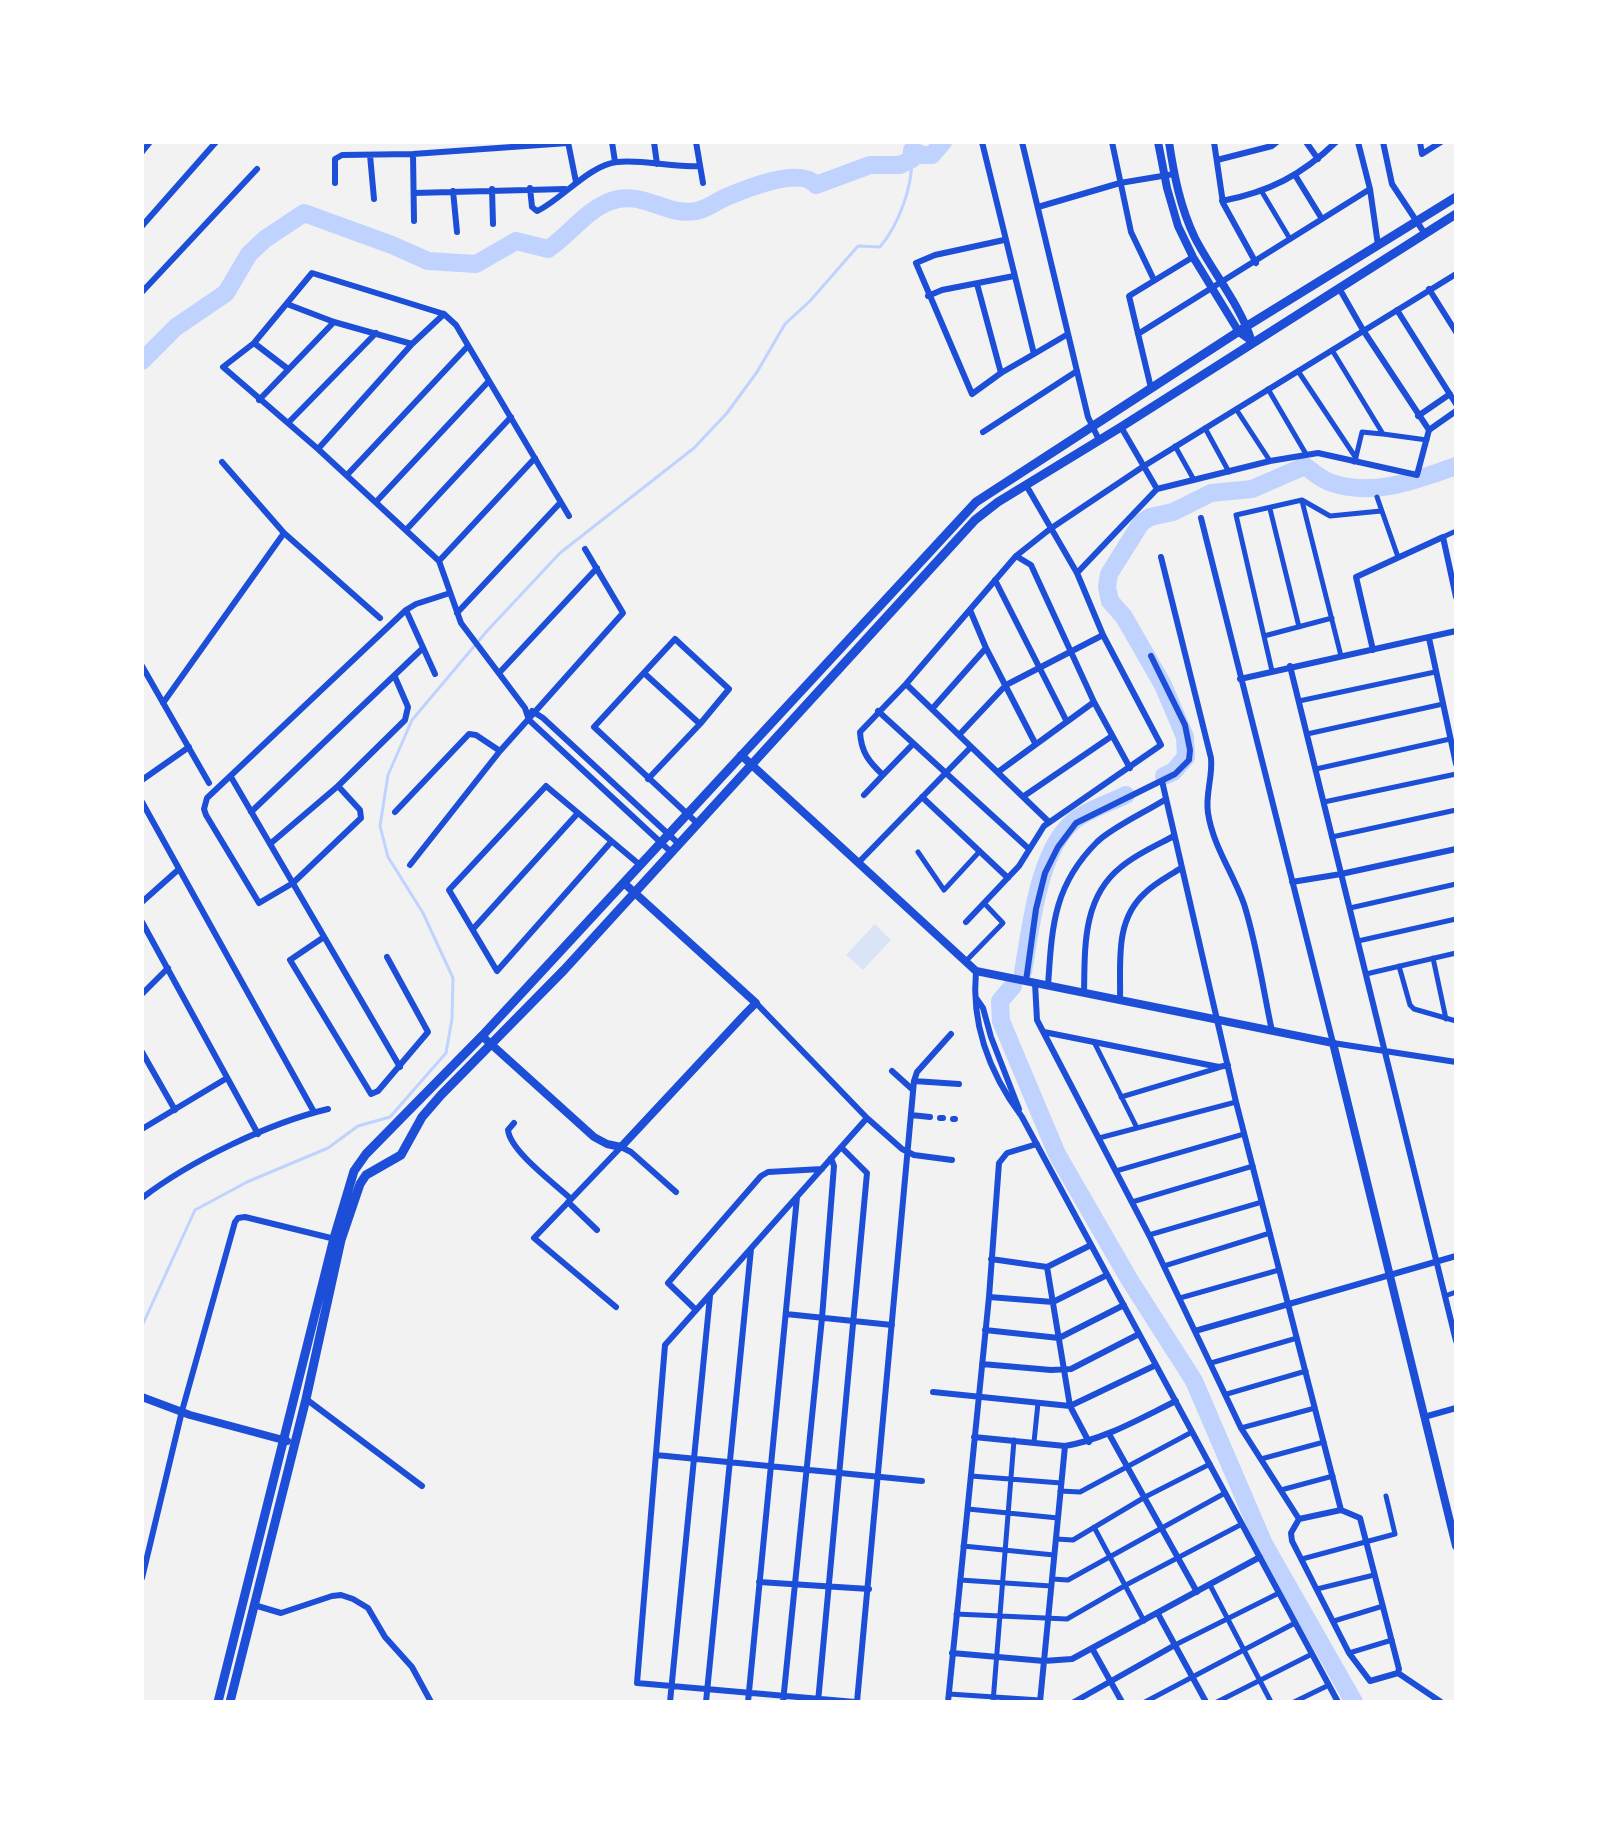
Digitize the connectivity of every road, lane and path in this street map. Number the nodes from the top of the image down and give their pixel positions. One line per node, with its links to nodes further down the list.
1 (150, 142): 20 (street)
2 (216, 142): 51 (street)
3 (612, 142): 25 (street)
4 (654, 142): 26 (street)
5 (696, 142): 27 (street)
6 (982, 142): 54 (street)
7 (1022, 142): 45 (street)
8 (1112, 142): 34 (street)
9 (1158, 142): 29 (street)
10 (1169, 142): 29 (street)
11 (1214, 142): 24 (street)
12 (1277, 142): 24 (street)
13 (1306, 142): 23 (street)
14 (1336, 142): 23 (street)
15 (1358, 142): 38 (street)
16 (1383, 142): 49 (street)
17 (1420, 142): 18 (street)
18 (1441, 142)
19 (568, 143): 21 (street); 31 (street)
20 (142, 152)
21 (413, 154): 22 (street); 41 (street)
22 (370, 155): 32 (street); 43 (street)
23 (1318, 159): 30 (street)
24 (1217, 160): 44 (street)
25 (615, 162): 26 (street); 31 (street)
26 (657, 164): 27 (street)
27 (699, 166): 33 (street)
28 (257, 169): 67 (street)
29 (1169, 174): 34 (street); 57 (street); 62 (street)
30 (1295, 175): 40 (street); 47 (street)
31 (576, 182): 37 (street)
32 (335, 183)
33 (703, 183)
34 (1120, 183): 45 (street); 61 (street)
35 (530, 188): 36 (street); 37 (street); 37 (street)
36 (492, 189): 39 (street); 50 (street)
37 (565, 189)
38 (1370, 189): 47 (street); 56 (street)
39 (453, 191): 41 (street); 52 (street)
40 (1262, 192): 44 (street); 55 (street)
41 (414, 193): 48 (street)
42 (1456, 197): 49 (main road)
43 (374, 199)
44 (1222, 201): 58 (street)
45 (1038, 207): 77 (street)
46 (1456, 214): 53 (main road)
47 (1322, 219): 55 (street)
48 (414, 221)
49 (1415, 223): 53 (street); 56 (main road)
50 (493, 224)
51 (142, 226)
52 (457, 232)
53 (1425, 234): 65 (main road)
54 (1004, 240): 60 (street); 68 (street)
55 (1291, 241): 58 (street)
56 (1378, 245): 73 (main road)
57 (1193, 257): 61 (street); 64 (street)
58 (1256, 263): 62 (street)
59 (1456, 274): 66 (street)
60 (1014, 276): 63 (street); 84 (street)
61 (1154, 280): 78 (street)
62 (1221, 282): 64 (street); 73 (street)
63 (977, 284): 68 (street); 88 (street)
64 (1212, 287): 73 (street); 78 (street)
65 (1339, 288): 74 (street); 79 (main road)
66 (1429, 289): 70 (street); 75 (street)
67 (142, 292)
68 (928, 296): 88 (street)
69 (287, 304): 71 (street); 72 (street); 80 (street)
70 (1397, 310): 74 (street); 92 (street)
71 (444, 314): 81 (street); 82 (street)
72 (334, 322): 76 (street); 85 (street)
73 (1243, 329): 79 (street); 90 (main road)
74 (1363, 330): 83 (street); 97 (street)
75 (1456, 332)
76 (376, 333): 81 (street); 99 (street)
77 (1068, 334): 84 (street); 87 (street)
78 (1138, 334): 90 (street)
79 (1253, 342): 101 (main road)
80 (254, 343): 85 (street); 93 (street)
81 (412, 344): 109 (street)
82 (468, 346): 89 (street); 117 (street)
83 (1332, 349): 86 (street); 105 (street)
84 (1034, 354): 88 (street)
85 (288, 369): 93 (street)
86 (1298, 370): 91 (street); 112 (street)
87 (1077, 371): 100 (street); 104 (street)
88 (1001, 373)
89 (488, 382): 98 (street); 123 (street)
90 (1151, 388): 100 (main road)
91 (1268, 389): 95 (street); 110 (street)
92 (1450, 394): 94 (street); 97 (street)
93 (259, 400): 99 (street)
94 (1456, 404)
95 (1236, 408): 102 (street); 113 (street)
96 (1456, 411): 103 (street)
97 (1418, 416): 103 (street)
98 (511, 417): 111 (street); 130 (street)
99 (288, 423): 109 (street)
100 (1093, 427): 106 (street); 193 (main road)
101 (1121, 427): 106 (main road); 115 (street)
102 (1205, 428): 108 (street); 116 (street)
103 (1429, 430): 107 (street)
104 (983, 432)
105 (1383, 434): 107 (street); 112 (street)
106 (1099, 440): 119 (main road)
107 (1427, 440): 112 (street)
108 (1175, 446): 115 (street); 118 (street)
109 (318, 449): 117 (street)
110 (1306, 454): 112 (street); 113 (street)
111 (535, 458): 124 (street); 138 (street)
112 (1355, 460)
113 (1270, 461): 116 (street)
114 (222, 462): 132 (street)
115 (1144, 466): 120 (street); 129 (street)
116 (1229, 472): 118 (street)
117 (347, 475): 123 (street)
118 (1195, 481): 120 (street)
119 (1026, 485): 129 (street); 194 (main road)
120 (1157, 489): 141 (street)
121 (1377, 497): 126 (street)
122 (1302, 500): 125 (street); 126 (street); 149 (street)
123 (376, 502): 130 (street)
124 (560, 503): 127 (street); 147 (street)
125 (1270, 509): 150 (street); 153 (street)
126 (1381, 511): 137 (street)
127 (569, 516)
128 (1201, 518): 170 (street)
129 (1050, 529): 135 (street); 141 (street)
130 (406, 530): 138 (street)
131 (1456, 531): 133 (street)
132 (284, 533): 148 (street); 175 (street)
133 (1443, 537): 137 (street); 140 (street)
134 (585, 549): 139 (street)
135 (1016, 556): 142 (street); 158 (street)
136 (1161, 557): 270 (street)
137 (1398, 557): 157 (street)
138 (439, 561): 143 (street)
139 (597, 568): 165 (street); 180 (street)
140 (1453, 570): 144 (street)
141 (1077, 573): 152 (street)
142 (995, 580): 146 (street); 163 (street)
143 (450, 593): 145 (street); 147 (street)
144 (1456, 597)
145 (406, 610): 155 (street); 202 (street)
146 (970, 610): 156 (street); 171 (street)
147 (457, 613): 165 (street)
148 (380, 618)
149 (1332, 618): 150 (street); 160 (street)
150 (1299, 627): 153 (street)
151 (1456, 631): 154 (street)
152 (1103, 635): 158 (street); 196 (street)
153 (1264, 636): 164 (street)
154 (1429, 638): 157 (street); 166 (street)
155 (423, 648): 168 (street); 169 (street)
156 (986, 648): 172 (street); 178 (street)
157 (1373, 650): 160 (street)
158 (1070, 652): 163 (street); 174 (street)
159 (1151, 656): 205 (street)
160 (1341, 656): 162 (street)
161 (142, 666): 175 (street)
162 (1290, 666): 164 (street); 173 (street)
163 (1040, 667): 172 (street); 182 (street)
164 (1272, 671): 170 (street)
165 (500, 672): 177 (street)
166 (1435, 672): 173 (street); 176 (street)
167 (644, 673): 183 (street); 183 (street); 203 (street)
168 (435, 674)
169 (395, 677): 207 (street); 215 (street)
170 (1240, 679): 238 (street)
171 (906, 684): 178 (street); 179 (street)
172 (1006, 685): 185 (street); 188 (street)
173 (1299, 701): 184 (street)
174 (1094, 702): 182 (street); 186 (street)
175 (163, 703): 190 (street)
176 (1443, 704): 184 (street); 187 (street)
177 (525, 708): 180 (street); 181 (street)
178 (932, 709): 185 (street)
179 (878, 711): 189 (street); 201 (street)
180 (536, 713): 181 (street); 223 (street)
181 (529, 720): 192 (street); 223 (street)
182 (1066, 720): 188 (street)
183 (700, 724): 203 (street)
184 (1307, 734): 197 (street)
185 (959, 735): 191 (street)
186 (1112, 736): 196 (street); 209 (street)
187 (1450, 739): 195 (street); 197 (street)
188 (1035, 743): 198 (street)
189 (913, 744): 199 (street); 201 (street)
190 (189, 747): 204 (street); 206 (street)
191 (971, 747): 198 (street); 199 (street)
192 (500, 751): 216 (street); 232 (street)
193 (741, 755): 194 (street); 218 (main road)
194 (752, 764): 220 (main road); 231 (street)
195 (1456, 764)
196 (1130, 768): 219 (street)
197 (1316, 769): 213 (street)
198 (998, 772): 209 (street)
199 (946, 773): 210 (street); 227 (street)
200 (1456, 774): 213 (street)
201 (883, 775): 208 (street)
202 (231, 777): 215 (street); 239 (street)
203 (648, 779): 218 (street)
204 (142, 780)
205 (1162, 781): 211 (street); 260 (street)
206 (209, 783)
207 (338, 786): 225 (street); 239 (street)
208 (864, 795)
209 (1024, 796): 219 (street)
210 (922, 797): 229 (street); 231 (street)
211 (1166, 799): 221 (street); 261 (street)
212 (142, 802): 235 (street)
213 (1324, 802): 222 (street)
214 (1456, 810): 222 (street)
215 (251, 812): 225 (street)
216 (395, 812)
217 (578, 813): 224 (street); 249 (street); 249 (street)
218 (687, 815): 220 (street); 223 (main road)
219 (1049, 822): 227 (street)
220 (697, 823): 226 (main road)
221 (1174, 836): 234 (street); 262 (street)
222 (1332, 837): 236 (street)
223 (666, 838): 226 (street); 233 (main road)
224 (611, 842): 233 (street); 249 (street)
225 (270, 844): 239 (street)
226 (675, 848): 242 (main road)
227 (1029, 849): 237 (street)
228 (1456, 849): 236 (street)
229 (980, 851): 230 (street); 237 (street)
230 (918, 852)
231 (858, 863): 255 (street)
232 (410, 865)
233 (640, 865): 240 (main road)
234 (1181, 868): 264 (street); 267 (street)
235 (179, 869): 243 (street); 291 (street)
236 (1341, 874): 238 (street); 245 (street)
237 (1008, 878): 244 (street)
238 (1292, 882): 274 (street)
239 (293, 883): 250 (street)
240 (625, 884): 242 (street); 272 (main road)
241 (1456, 884): 245 (street)
242 (635, 893): 265 (street); 275 (main road)
243 (142, 902)
244 (984, 903): 248 (street); 255 (street)
245 (1350, 908): 251 (street)
246 (1456, 919): 251 (street)
247 (142, 922): 257 (street)
248 (966, 922)
249 (473, 929)
250 (324, 937): 280 (street); 280 (street)
251 (1358, 941): 259 (street)
252 (1456, 953): 254 (street)
253 (387, 957): 280 (street)
254 (1433, 958): 256 (street); 266 (street)
255 (965, 962): 258 (street)
256 (1399, 966): 259 (street); 266 (street)
257 (168, 968): 263 (street); 283 (street)
258 (976, 971): 260 (street); 301 (street)
259 (1366, 974): 276 (street)
260 (1031, 982): 261 (street); 269 (street)
261 (1048, 986): 262 (street)
262 (1084, 993): 264 (street)
263 (142, 994)
264 (1120, 1000): 267 (street)
265 (756, 1003): 294 (street); 302 (street)
266 (1446, 1019): 268 (street)
267 (1217, 1020): 270 (street); 279 (street)
268 (1456, 1021)
269 (1043, 1031): 273 (street); 300 (street)
270 (1272, 1031): 274 (street)
271 (951, 1034): 284 (street)
272 (482, 1036): 275 (street); 319 (main road)
273 (1094, 1042): 281 (street); 287 (street)
274 (1333, 1043): 276 (street); 329 (street)
275 (492, 1045): 302 (street); 319 (main road)
276 (1383, 1051): 278 (street); 324 (street)
277 (142, 1052): 290 (street)
278 (1456, 1062)
279 (1228, 1065): 281 (street); 288 (street)
280 (400, 1067)
281 (1219, 1067): 287 (street)
282 (892, 1071): 286 (street)
283 (227, 1078): 290 (street); 298 (street)
284 (914, 1081): 285 (street); 286 (street)
285 (959, 1084)
286 (913, 1091): 292 (street)
287 (1121, 1097): 296 (street)
288 (1236, 1102): 296 (street); 299 (street)
289 (328, 1109): 291 (street)
290 (175, 1110): 297 (street)
291 (314, 1112): 298 (street)
292 (911, 1115): 293 (street); 304 (street)
293 (930, 1117)
294 (867, 1118): 303 (street); 304 (street)
295 (514, 1123): 313 (street)
296 (1137, 1128): 300 (street)
297 (142, 1129)
298 (258, 1134): 312 (street)
299 (1244, 1134): 307 (street); 309 (street)
300 (1099, 1138): 309 (street)
301 (1037, 1144): 320 (street); 323 (street)
302 (621, 1147): 310 (street); 313 (street)
303 (841, 1147): 305 (street); 342 (street)
304 (908, 1153): 306 (street); 343 (street)
305 (831, 1158): 308 (street); 341 (street)
306 (952, 1160)
307 (1253, 1166): 314 (street); 315 (street)
308 (822, 1169): 311 (street); 339 (street)
309 (1116, 1171): 314 (street)
310 (676, 1192)
311 (797, 1197): 321 (street); 340 (street)
312 (142, 1198)
313 (570, 1201): 316 (street); 338 (street)
314 (1132, 1202): 318 (street)
315 (1262, 1202): 317 (street); 318 (street)
316 (597, 1230)
317 (1270, 1233): 325 (street); 327 (street)
318 (1149, 1235): 325 (street)
319 (338, 1239): 360 (main road); 366 (street); 373 (main road)
320 (1091, 1245): 326 (street); 328 (street)
321 (751, 1249): 331 (street); 381 (street)
322 (1456, 1256): 324 (street)
323 (991, 1259): 326 (street); 333 (street)
324 (1436, 1261): 329 (street); 332 (street)
325 (1164, 1266): 334 (street)
326 (1047, 1267): 335 (street)
327 (1279, 1270): 334 (street); 336 (street)
328 (1107, 1275): 335 (street); 337 (street)
329 (1390, 1275): 336 (street); 367 (street)
330 (1456, 1292): 332 (street)
331 (710, 1295): 339 (street); 379 (street)
332 (1445, 1296): 344 (street)
333 (989, 1297): 335 (street); 345 (street)
334 (1180, 1298): 346 (street)
335 (1053, 1302): 348 (street)
336 (1288, 1304): 346 (street); 349 (street)
337 (1124, 1305): 347 (street); 348 (street)
338 (616, 1307)
339 (696, 1310): 378 (street)
340 (786, 1314): 341 (street); 383 (street)
341 (822, 1318): 342 (street); 385 (street)
342 (853, 1321): 343 (street); 386 (street)
343 (892, 1325): 387 (street)
344 (1455, 1329): 350 (street)
345 (985, 1330): 348 (street); 352 (street)
346 (1195, 1331): 351 (street)
347 (1139, 1334): 353 (street); 354 (street)
348 (1059, 1338): 354 (street)
349 (1297, 1338): 351 (street); 355 (street)
350 (1456, 1341)
351 (1211, 1363): 357 (street)
352 (982, 1364): 354 (street); 359 (street)
353 (1156, 1365): 361 (street); 363 (street)
354 (1064, 1370): 363 (street)
355 (1306, 1371): 357 (street); 364 (street)
356 (933, 1392): 359 (street)
357 (1227, 1394): 368 (street)
358 (142, 1397): 366 (street)
359 (978, 1397): 362 (street); 371 (street)
360 (306, 1399): 373 (main road); 392 (street)
361 (1176, 1401): 369 (street); 370 (street)
362 (1038, 1403): 363 (street); 374 (street)
363 (1070, 1406): 375 (street)
364 (1315, 1408): 368 (street); 376 (street)
365 (1456, 1408): 367 (street)
366 (182, 1411): 373 (street); 417 (street)
367 (1424, 1417): 409 (street)
368 (1241, 1428): 380 (street)
369 (1192, 1432): 382 (street); 384 (street)
370 (1109, 1434): 375 (street); 384 (street)
371 (974, 1437): 372 (street); 388 (street)
372 (1014, 1440): 374 (street); 390 (street)
373 (289, 1441): 430 (main road); 463 (main road)
374 (1034, 1442): 377 (street)
375 (1089, 1442): 377 (street)
376 (1324, 1442): 380 (street); 389 (street)
377 (1065, 1446): 393 (street)
378 (656, 1455): 379 (street); 454 (street)
379 (694, 1458): 381 (street); 454 (street)
380 (1261, 1459): 394 (street)
381 (730, 1462): 383 (street); 455 (street)
382 (1210, 1464): 395 (street); 397 (street)
383 (771, 1466): 385 (street); 419 (street)
384 (1127, 1466): 393 (street); 397 (street)
385 (808, 1469): 386 (street); 421 (street)
386 (839, 1472): 387 (street); 423 (street)
387 (878, 1476): 391 (street); 426 (street)
388 (971, 1476): 390 (street); 398 (street)
389 (1333, 1476): 394 (street); 399 (street)
390 (1011, 1479): 393 (street); 400 (street)
391 (922, 1481)
392 (422, 1486)
393 (1061, 1487): 401 (street)
394 (1281, 1490): 402 (street)
395 (1225, 1493): 403 (street); 405 (street)
396 (1386, 1496): 407 (street)
397 (1145, 1497): 404 (street); 405 (street)
398 (968, 1509): 400 (street); 408 (street)
399 (1341, 1510): 402 (street); 407 (street)
400 (1008, 1513): 401 (street); 410 (street)
401 (1058, 1518): 406 (street)
402 (1299, 1519): 415 (street)
403 (1242, 1524): 413 (street); 414 (street)
404 (1094, 1527): 406 (street); 412 (street)
405 (1162, 1528): 412 (street); 414 (street)
406 (1056, 1539): 411 (street)
407 (1365, 1543): 415 (street); 416 (street)
408 (963, 1546): 410 (street); 418 (street)
409 (1456, 1546)
410 (1005, 1549): 411 (street); 420 (street)
411 (1054, 1555): 422 (street)
412 (1110, 1557): 422 (street); 424 (street)
413 (1260, 1557): 425 (street); 429 (street)
414 (1178, 1558): 424 (street); 428 (street)
415 (1302, 1559): 427 (street)
416 (1374, 1575): 427 (street); 431 (street)
417 (142, 1578)
418 (960, 1580): 420 (street); 432 (street)
419 (759, 1582): 421 (street); 456 (street)
420 (1002, 1582): 422 (street); 434 (street)
421 (796, 1583): 423 (street); 458 (street)
422 (1052, 1583): 435 (street)
423 (829, 1585): 426 (street); 459 (street)
424 (1126, 1585): 435 (street); 437 (street)
425 (1210, 1585): 428 (street); 436 (street)
426 (869, 1589): 469 (street)
427 (1317, 1589): 438 (street)
428 (1197, 1592): 433 (street)
429 (1279, 1593): 436 (street); 439 (street)
430 (254, 1605): 464 (main road); 465 (street)
431 (1383, 1606): 438 (street); 440 (street)
432 (956, 1614): 434 (street); 444 (street)
433 (1158, 1614): 437 (street); 441 (street)
434 (1000, 1617): 435 (street); 447 (street)
435 (1048, 1618): 448 (street)
436 (1227, 1619): 441 (street); 443 (street)
437 (1144, 1621): 442 (street)
438 (1334, 1621): 445 (street)
439 (1295, 1623): 443 (street); 446 (street)
440 (1392, 1640): 445 (street); 449 (street)
441 (1175, 1645): 450 (street); 452 (street)
442 (1093, 1650): 448 (street); 452 (street)
443 (1244, 1650): 450 (street); 451 (street)
444 (952, 1653): 447 (street); 457 (street)
445 (1349, 1653): 449 (street)
446 (1312, 1654): 451 (street); 453 (street)
447 (996, 1657): 448 (street); 460 (street)
448 (1044, 1661): 462 (street)
449 (1398, 1673): 479 (street)
450 (1192, 1677): 473 (street); 474 (street)
451 (1259, 1679): 475 (street); 476 (street)
452 (1111, 1681): 461 (street); 472 (street)
453 (1329, 1685): 477 (street); 478 (street)
454 (672, 1686): 455 (street); 466 (street)
455 (707, 1689): 456 (street); 467 (street)
456 (749, 1693): 458 (street); 468 (street)
457 (949, 1694): 460 (street); 470 (street)
458 (784, 1699): 459 (street)
459 (818, 1700): 469 (street)
460 (993, 1700): 462 (street)
461 (1085, 1700): 471 (street)
462 (1040, 1701)
463 (218, 1702)
464 (230, 1702)
465 (431, 1702)
466 (670, 1702)
467 (706, 1702)
468 (748, 1702)
469 (856, 1702)
470 (948, 1702)
471 (1074, 1702)
472 (1122, 1702)
473 (1145, 1702)
474 (1206, 1702)
475 (1217, 1702)
476 (1271, 1702)
477 (1294, 1702)
478 (1338, 1702)
479 (1441, 1702)

